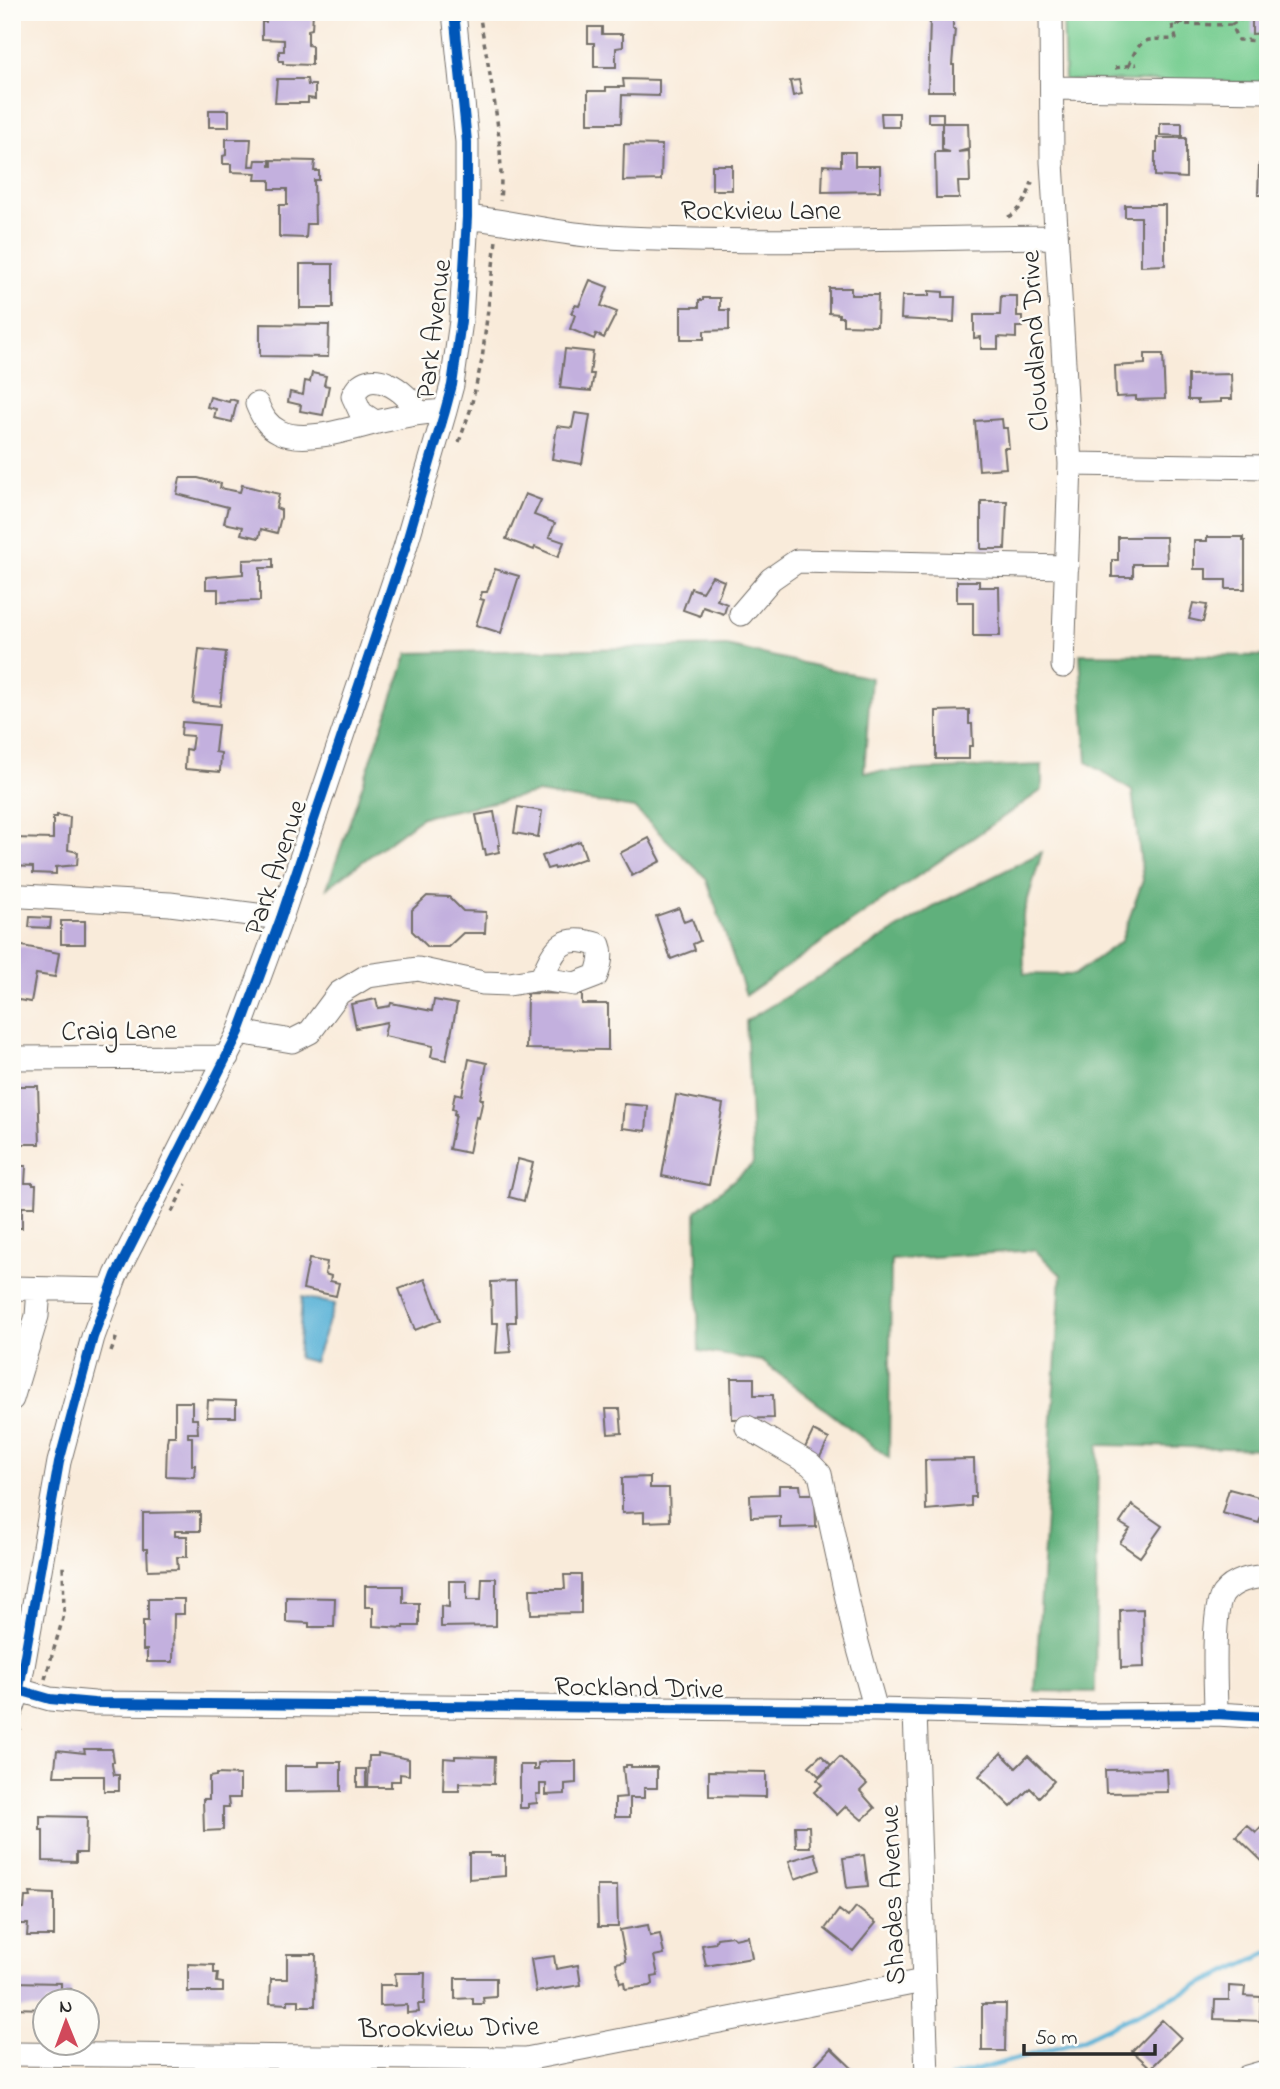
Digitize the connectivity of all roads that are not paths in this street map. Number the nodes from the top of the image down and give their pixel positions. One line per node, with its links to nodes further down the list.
1 (454, 12): 5 (street, Park Avenue)
2 (1051, 12): 3 (street, Cloudland Drive)
3 (1053, 88): 4 (street); 6 (street, Cloudland Drive)
4 (1268, 91)
5 (467, 217): 6 (street, Rockview Lane); 8 (street, Park Avenue)
6 (1056, 237): 11 (street, Cloudland Drive)
7 (257, 404): 10 (street)
8 (445, 411): 9 (street); 17 (street, Park Avenue)
9 (418, 413): 10 (street); 10 (street)
10 (375, 422)
11 (1070, 464): 12 (street); 13 (street, Cloudland Drive)
12 (1268, 467)
13 (1067, 567): 14 (street); 15 (street, Cloudland Drive)
14 (741, 614)
15 (1063, 666)
16 (23, 896): 17 (street)
17 (281, 918): 19 (street, Park Avenue)
18 (541, 979): 19 (street)
19 (239, 1032): 20 (street, Park Avenue)
20 (227, 1057): 21 (street, Craig Lane); 24 (street, Park Avenue)
21 (12, 1058)
22 (12, 1289): 23 (street)
23 (38, 1289): 24 (street); 25 (street)
24 (111, 1290): 28 (street, Park Avenue)
25 (12, 1399)
26 (747, 1427): 29 (street)
27 (1268, 1576): 31 (street)
28 (15, 1695): 29 (street, Rockland Drive)
29 (876, 1710): 30 (street, Rockland Drive)
30 (915, 1711): 31 (street, Rockland Drive); 33 (street, Shades Avenue)
31 (1216, 1714): 32 (street, Rockland Drive)
32 (1268, 1717)
33 (923, 1981): 34 (street, Brookview Drive); 36 (street, Shades Avenue)
34 (12, 2053)
35 (1268, 2071): 37 (street)
36 (927, 2077)
37 (1247, 2077)

